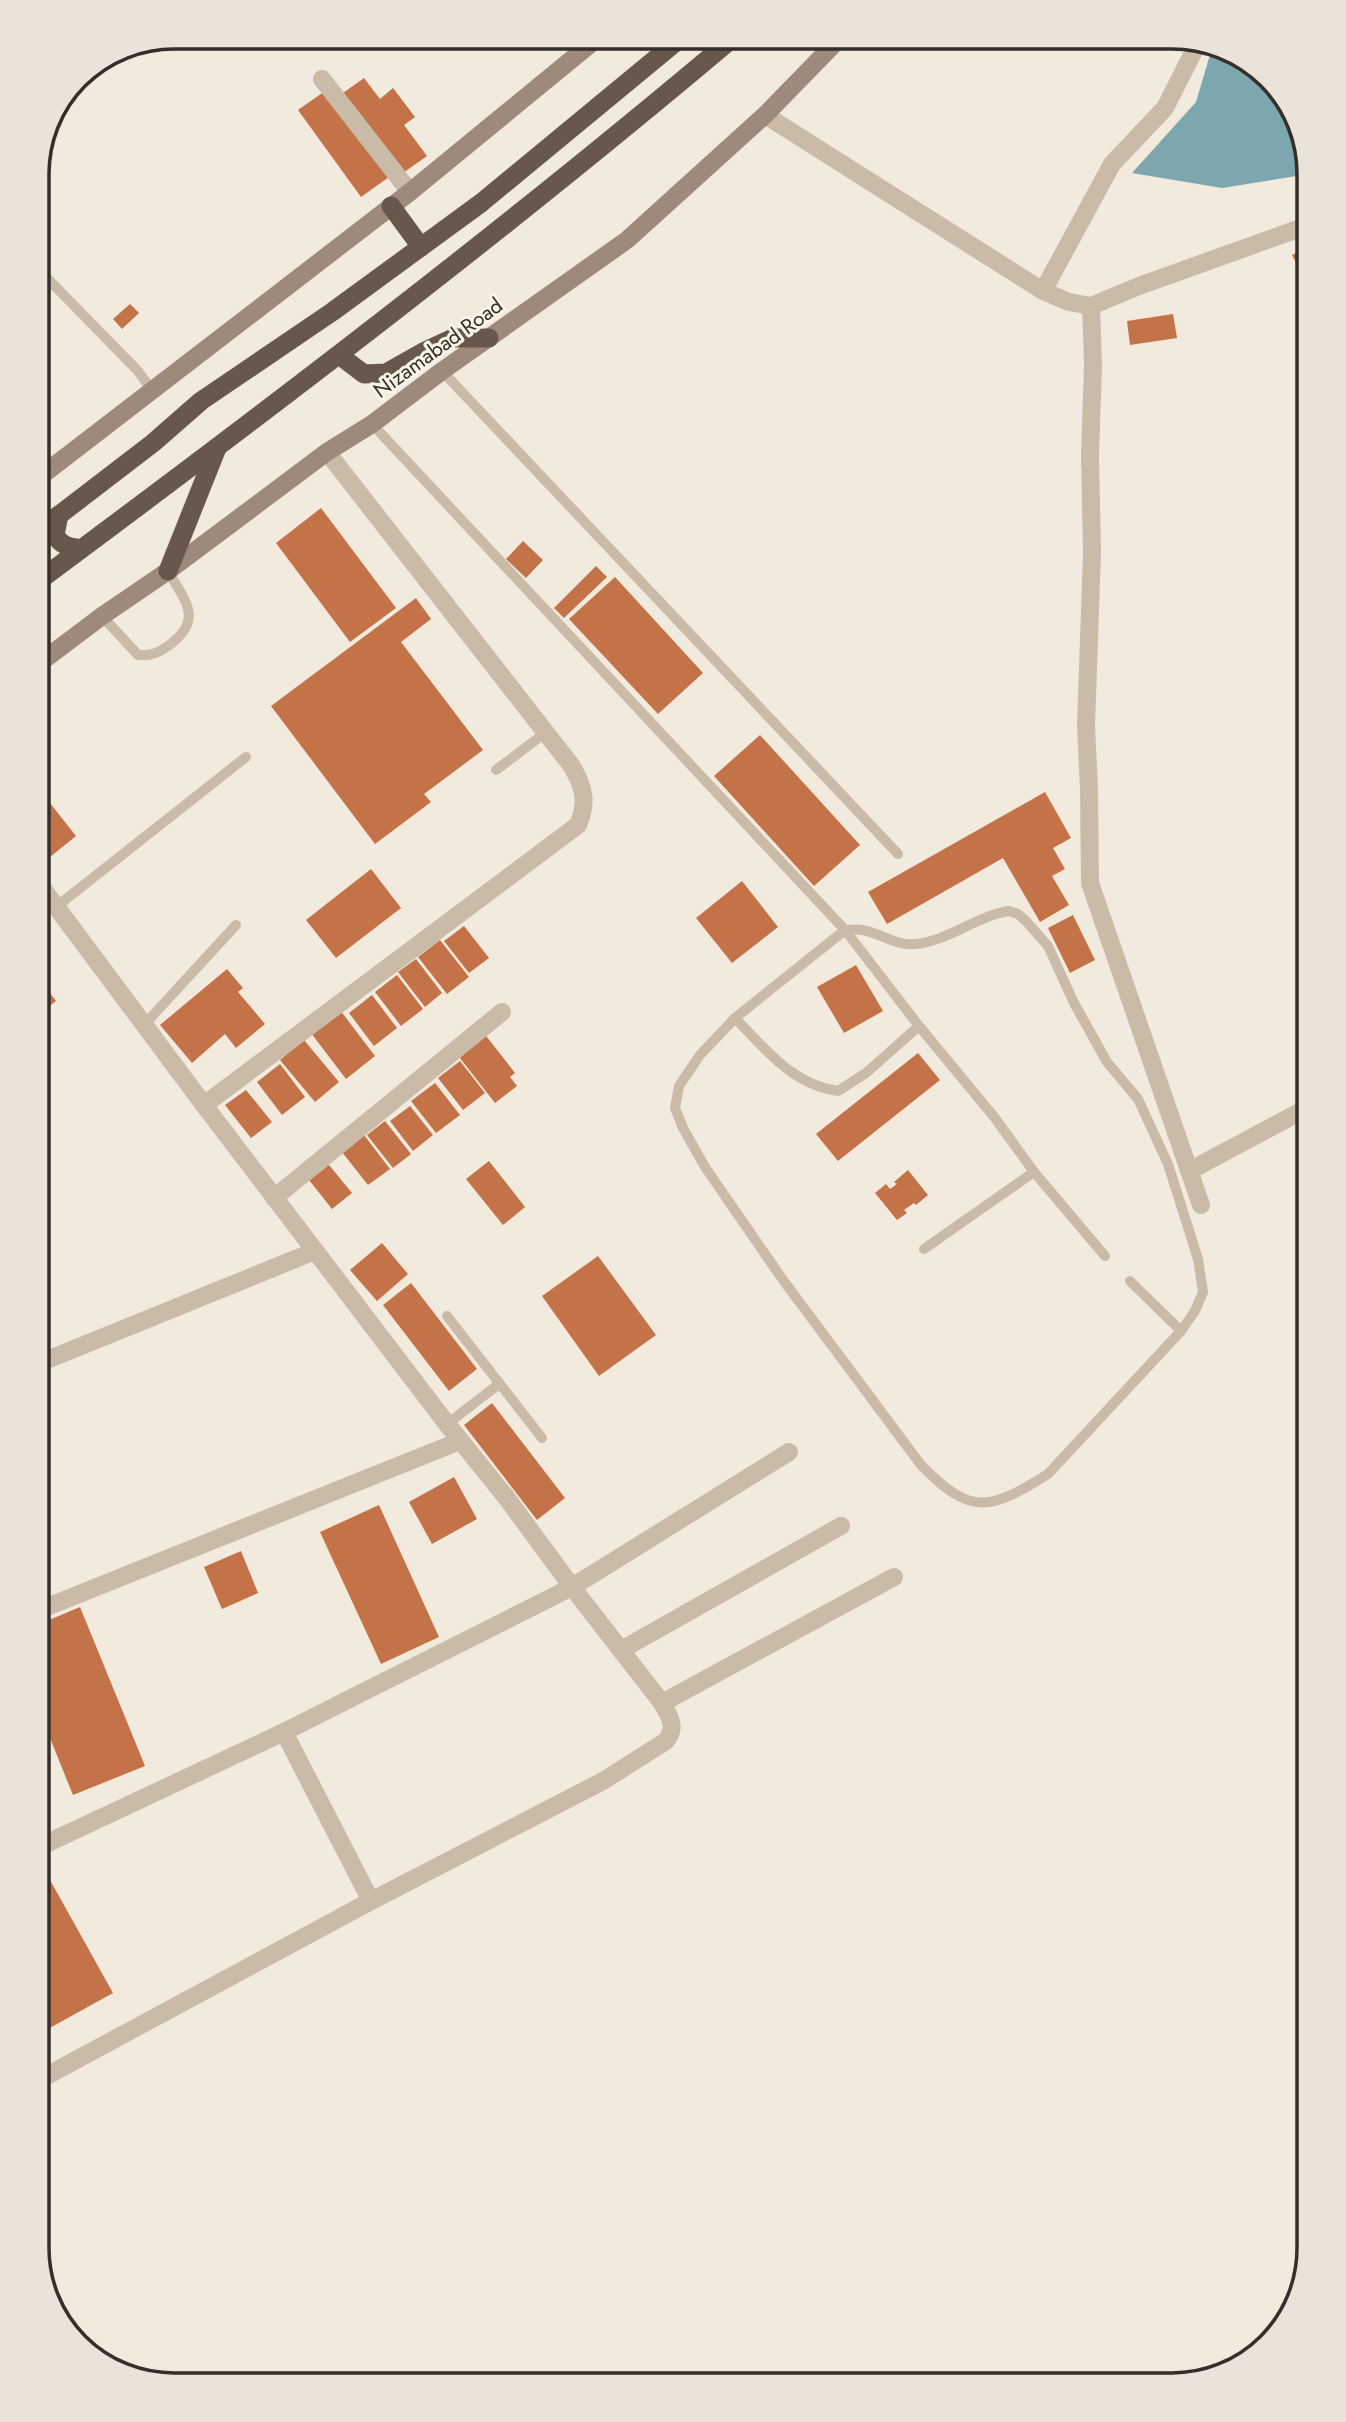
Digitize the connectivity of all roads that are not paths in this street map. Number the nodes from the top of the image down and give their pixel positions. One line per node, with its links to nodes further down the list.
1 (584, 49): 8 (main road)
2 (668, 49): 11 (highway)
3 (720, 49): 16 (highway)
4 (829, 49): 7 (main road, Nizamabad Road)
5 (1194, 51): 13 (street)
6 (322, 79): 8 (street)
7 (765, 115): 13 (street); 15 (main road, Nizamabad Road)
8 (410, 192): 9 (main road)
9 (391, 206): 11 (highway); 18 (main road)
10 (1297, 229): 14 (street)
11 (421, 247): 23 (highway)
12 (49, 280): 18 (lane)
13 (1043, 291): 14 (street)
14 (1091, 306): 44 (street)
15 (489, 338): 16 (highway); 17 (main road, Nizamabad Road)
16 (339, 355): 20 (highway)
17 (442, 371): 19 (main road, Nizamabad Road); 33 (lane)
18 (152, 390): 22 (main road)
19 (372, 424): 21 (main road, Nizamabad Road); 37 (lane)
20 (217, 447): 25 (highway); 27 (highway)
21 (327, 452): 27 (main road, Nizamabad Road); 30 (street)
22 (49, 470)
23 (59, 515): 24 (highway); 25 (highway)
24 (49, 523)
25 (81, 549): 26 (highway)
26 (49, 571)
27 (168, 571): 28 (main road, Nizamabad Road); 28 (lane)
28 (102, 616): 29 (main road, Nizamabad Road)
29 (49, 656)
30 (545, 733): 32 (lane); 42 (street)
31 (246, 757): 35 (lane)
32 (496, 770)
33 (898, 854)
34 (49, 897): 35 (street)
35 (56, 907): 40 (street)
36 (236, 925): 40 (lane)
37 (845, 930): 39 (lane); 41 (lane); 53 (lane)
38 (502, 1012): 46 (street)
39 (734, 1017): 41 (lane); 53 (lane)
40 (144, 1025): 42 (street)
41 (919, 1026): 45 (lane)
42 (204, 1105): 46 (street)
43 (1297, 1113): 44 (street)
44 (1189, 1171): 47 (street)
45 (1034, 1172): 48 (lane); 50 (lane)
46 (274, 1198): 49 (street)
47 (1201, 1205)
48 (924, 1249)
49 (315, 1251): 54 (street); 56 (street)
50 (1105, 1256)
51 (1130, 1281): 53 (lane)
52 (447, 1316): 55 (lane)
53 (1181, 1331)
54 (49, 1359)
55 (499, 1384): 56 (lane); 57 (lane)
56 (447, 1424): 58 (street)
57 (542, 1438)
58 (460, 1441): 62 (street); 63 (street)
59 (789, 1452): 62 (street)
60 (841, 1526): 64 (street)
61 (894, 1577): 65 (street)
62 (572, 1587): 64 (street); 66 (street)
63 (49, 1606)
64 (621, 1650): 65 (street)
65 (662, 1703): 68 (street)
66 (284, 1732): 67 (street); 68 (street)
67 (49, 1841)
68 (371, 1901): 69 (street)
69 (49, 2075)

